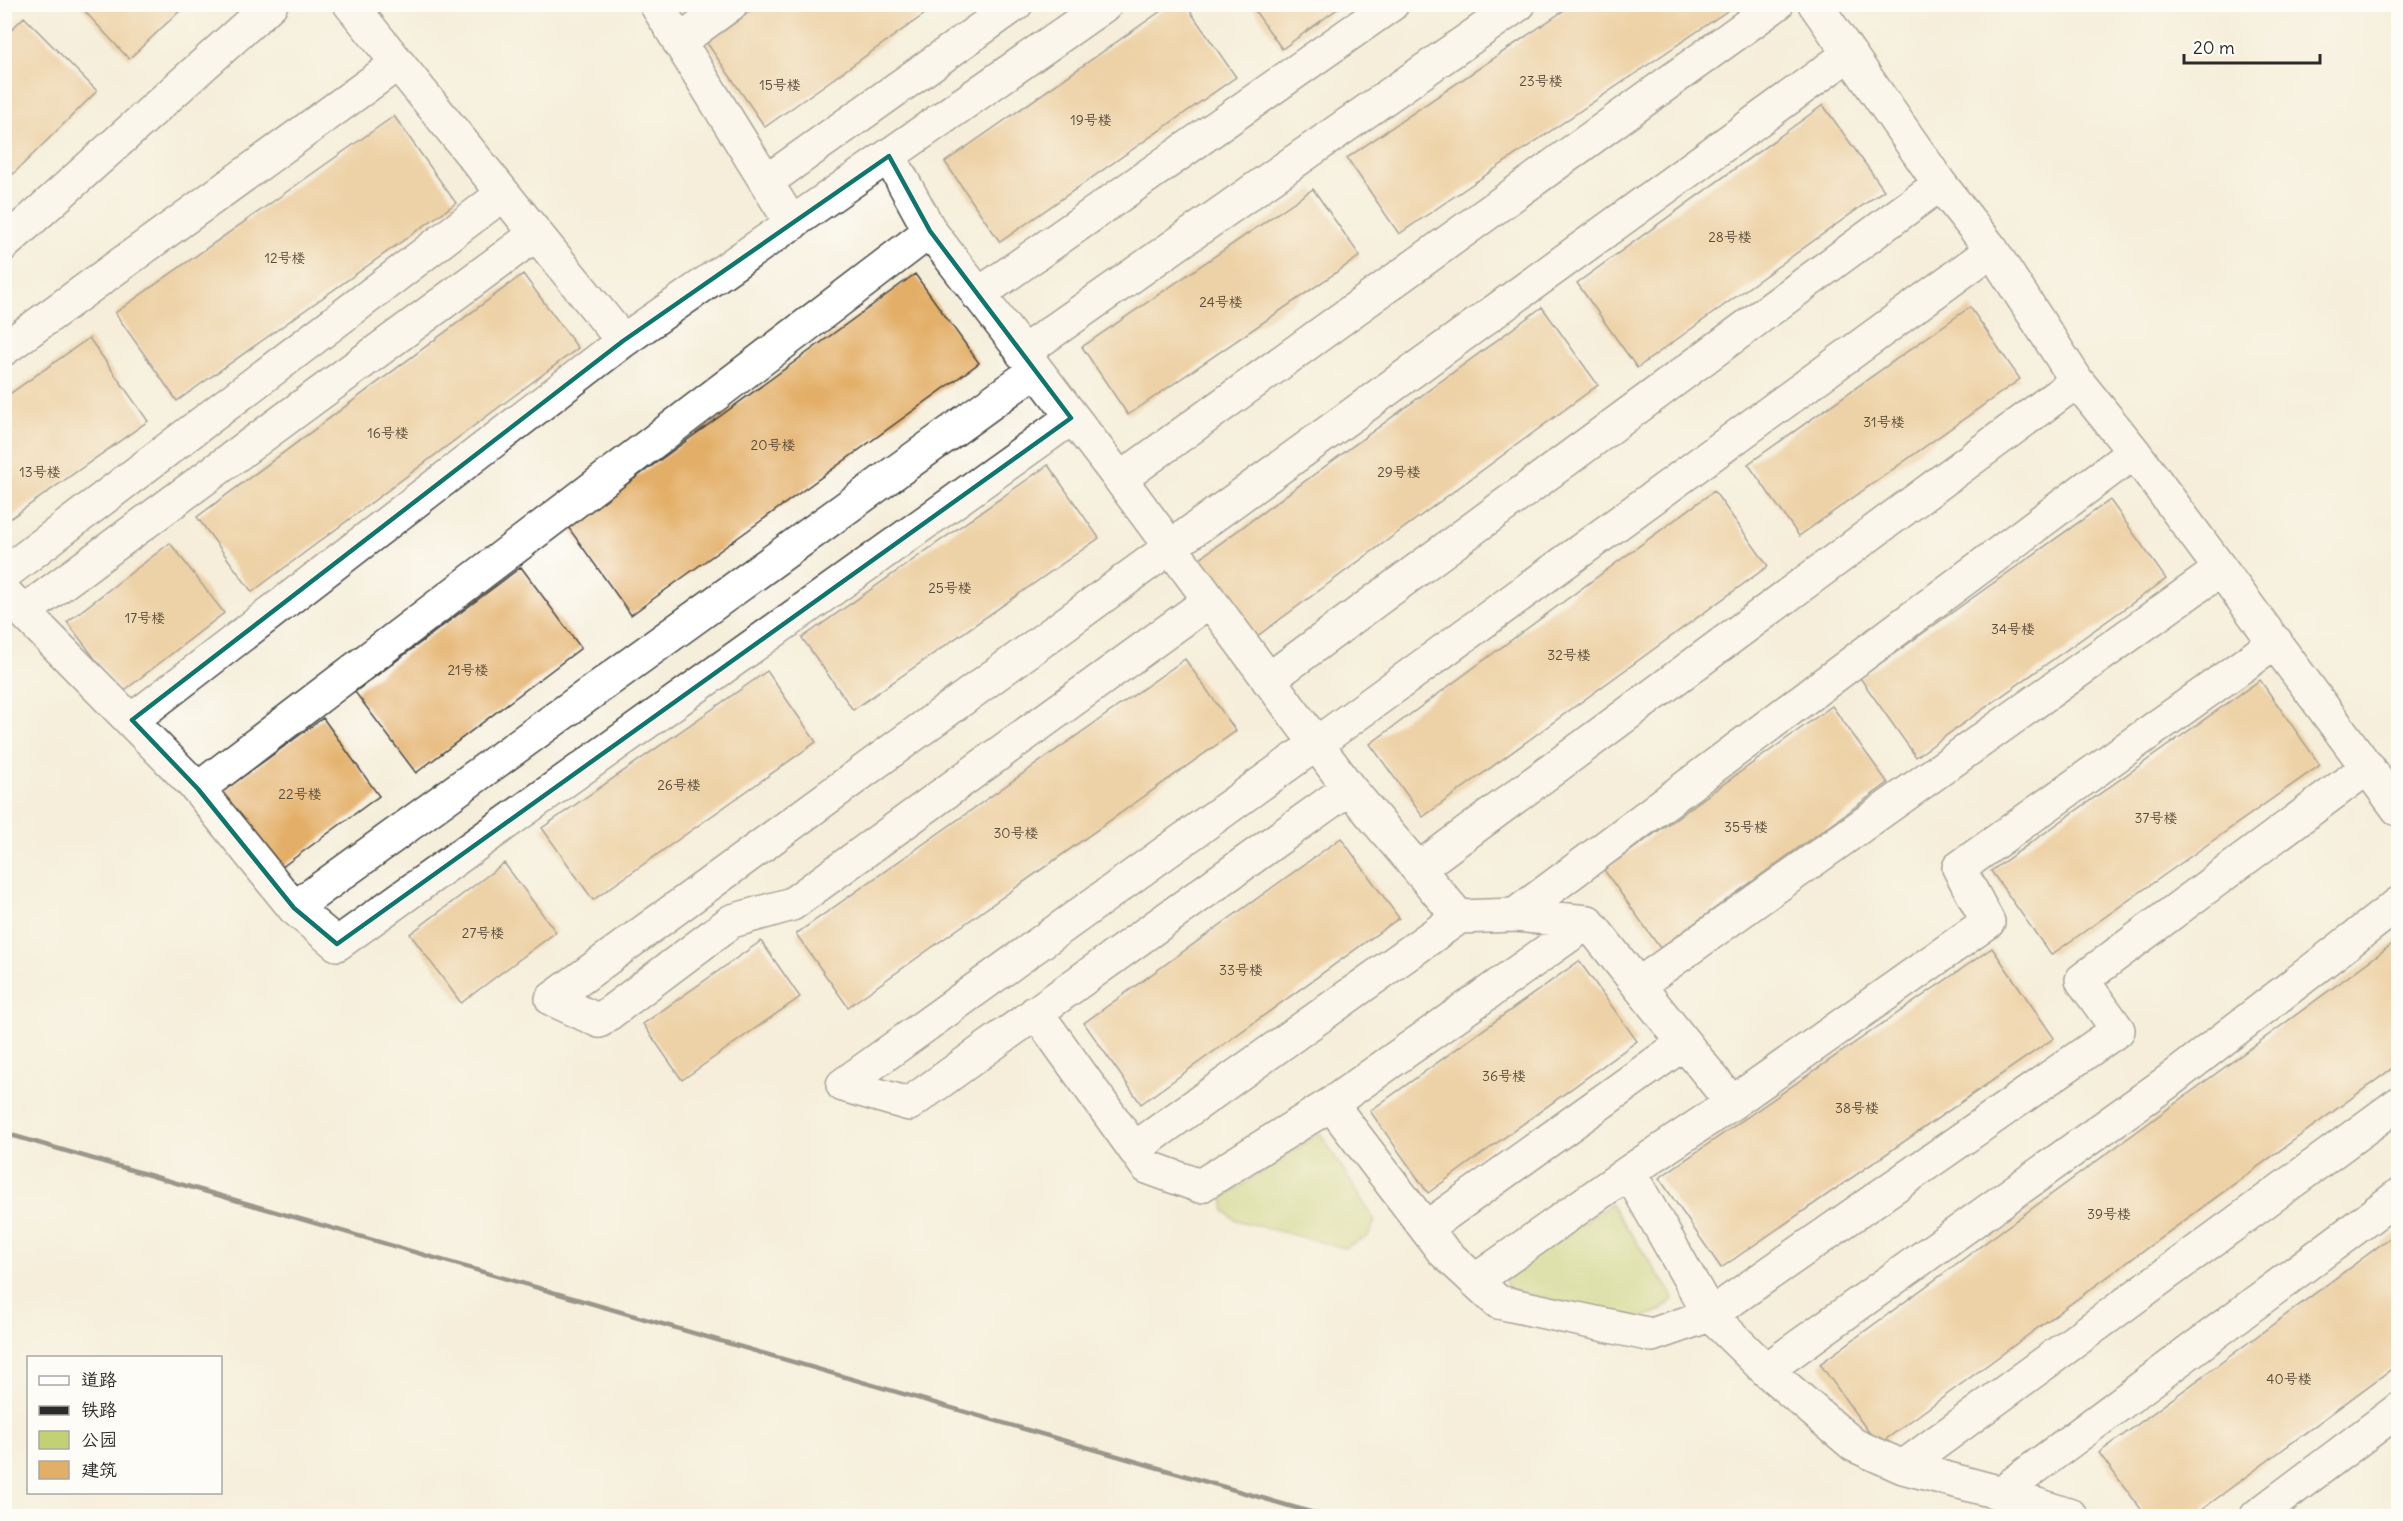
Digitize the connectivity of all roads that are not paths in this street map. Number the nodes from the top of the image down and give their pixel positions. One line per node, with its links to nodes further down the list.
1 (271, 4): 21 (street)
2 (350, 4): 13 (street)
3 (656, 4): 11 (street)
4 (730, 4): 11 (street)
5 (1016, 4): 15 (street)
6 (1106, 4): 14 (street)
7 (1392, 4): 23 (street)
8 (1519, 4): 26 (street)
9 (1777, 4): 30 (street)
10 (1815, 4): 12 (street)
11 (679, 42): 15 (street)
12 (1849, 54): 16 (street); 31 (street)
13 (397, 64): 17 (street); 25 (street)
14 (889, 156): 18 (street); 19 (street)
15 (766, 182): 18 (street)
16 (1940, 184): 22 (street); 37 (street)
17 (503, 194): 20 (street); 33 (street)
18 (792, 224): 24 (street)
19 (930, 231): 23 (street); 42 (street)
20 (536, 234): 24 (street); 34 (street)
21 (4, 244)
22 (1992, 250): 27 (street); 39 (street)
23 (978, 295): 26 (street)
24 (623, 341): 38 (street)
25 (4, 349)
26 (1029, 362): 28 (street); 46 (street)
27 (2077, 381): 29 (street); 44 (street)
28 (1071, 418): 30 (street); 46 (street)
29 (2134, 452): 32 (street); 47 (street)
30 (1120, 479): 31 (street)
31 (1169, 548): 35 (street); 35 (street)
32 (2220, 570): 36 (street); 50 (street)
33 (4, 574)
34 (15, 601): 38 (street)
35 (1209, 601): 37 (street)
36 (2276, 642): 40 (street); 53 (street)
37 (1268, 680): 39 (street)
38 (132, 720): 42 (street)
39 (1316, 744): 41 (street); 51 (street)
40 (2368, 766): 43 (street); 61 (street)
41 (1349, 788): 44 (street); 51 (street)
42 (198, 789): 46 (street)
43 (2398, 809)
44 (1418, 869): 48 (street)
45 (2398, 904): 62 (street)
46 (294, 908)
47 (1515, 915): 48 (street); 49 (street)
48 (1459, 917): 56 (street)
49 (1588, 922): 50 (street); 54 (street)
50 (1638, 985): 52 (street)
51 (1036, 1012): 56 (street)
52 (1684, 1043): 53 (street); 59 (street)
53 (1732, 1103): 57 (street)
54 (1331, 1104): 56 (street); 59 (street)
55 (2398, 1104): 64 (street)
56 (1134, 1149)
57 (1629, 1172): 60 (street); 61 (street)
58 (2398, 1196): 65 (street)
59 (1426, 1228): 60 (street)
60 (1475, 1281): 61 (street)
61 (1710, 1314): 62 (street)
62 (1766, 1370): 64 (street)
63 (2398, 1410): 67 (street)
64 (1903, 1467): 65 (street)
65 (2001, 1493): 66 (street)
66 (2071, 1516)
67 (2257, 1516)

